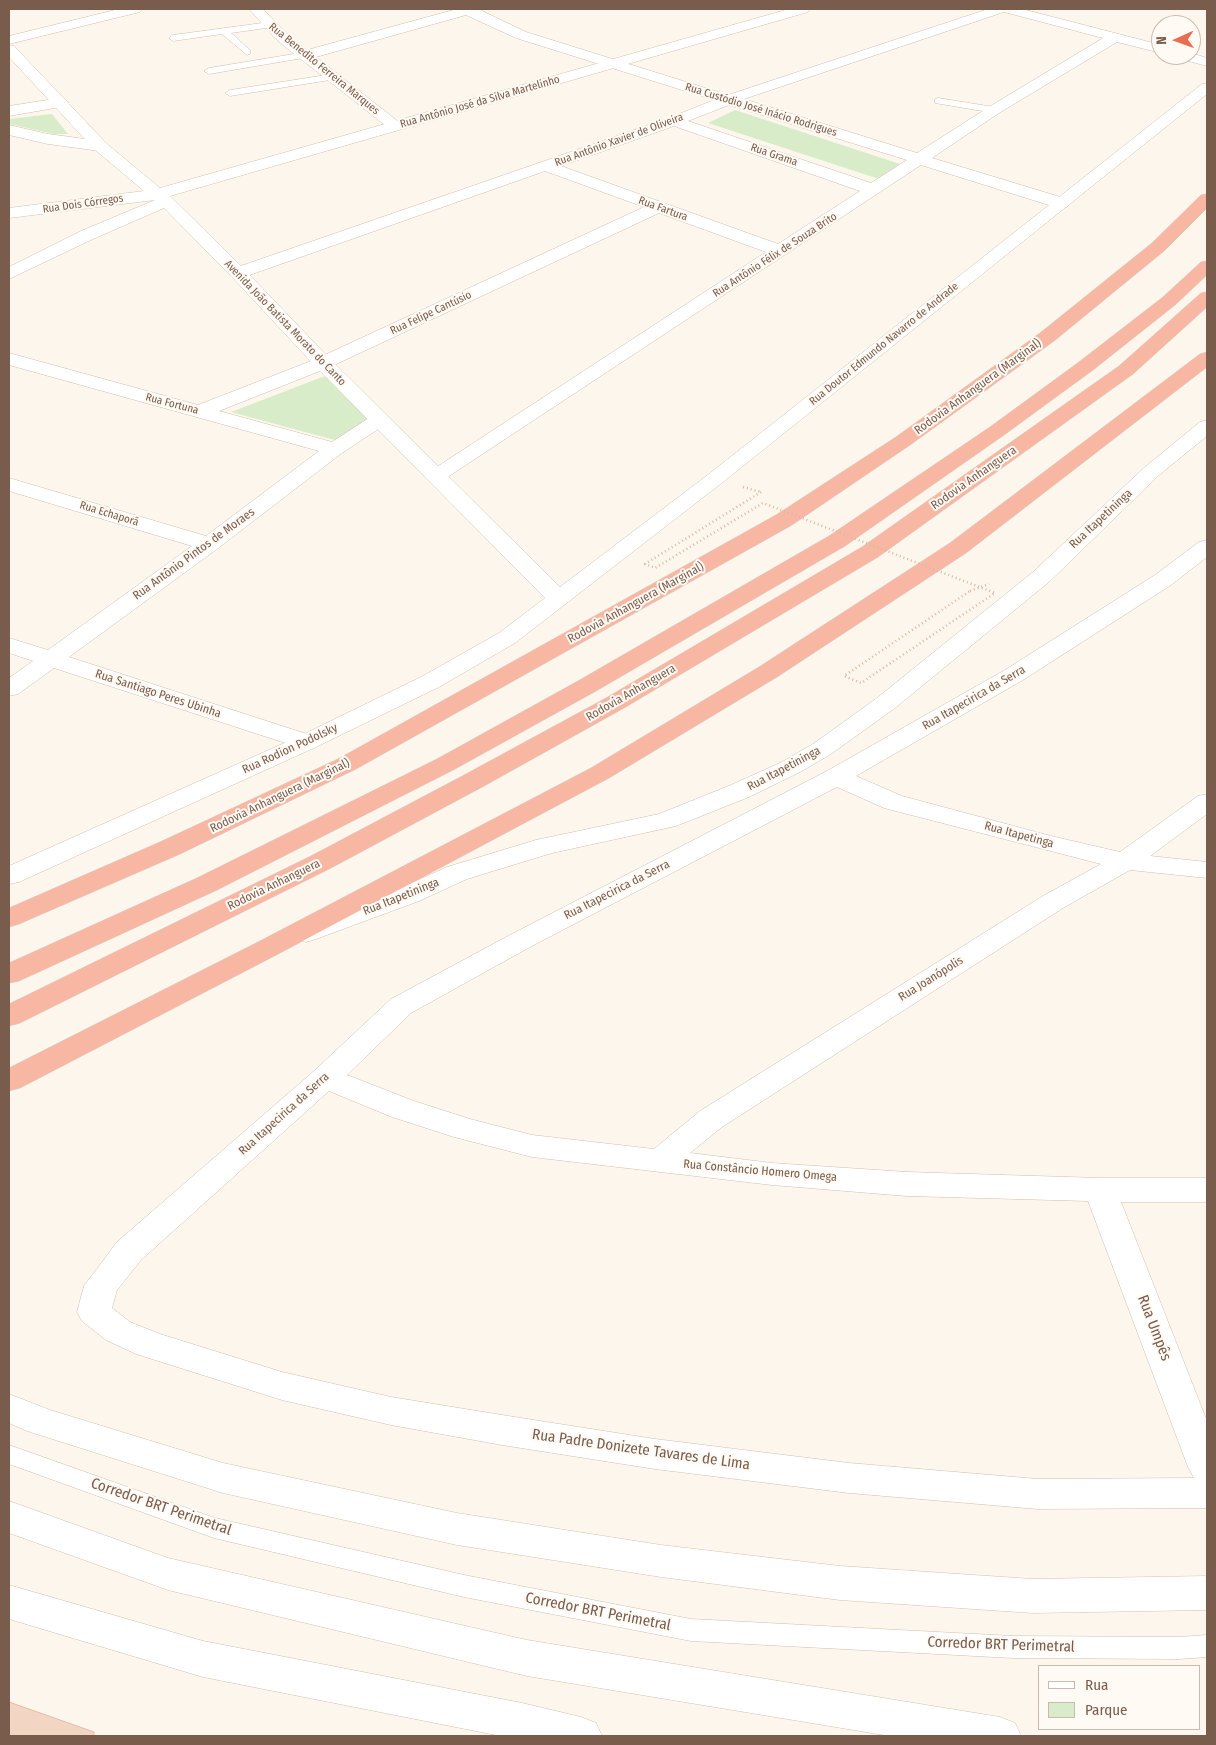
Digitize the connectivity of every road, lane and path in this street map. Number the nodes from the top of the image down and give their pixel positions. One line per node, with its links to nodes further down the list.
1 (135, 9): 11 (street)
2 (256, 9): 7 (street, Rua Benedito Ferreira Marques)
3 (468, 9): 15 (street); 16 (street, Rua Custódio José Inácio Rodrigues)
4 (803, 9): 16 (street, Rua Antônio José da Silva Martelinho)
5 (1001, 9): 21 (street, Rua Antônio Xavier de Oliveira)
6 (1007, 9): 9 (street)
7 (270, 25): 8 (lane); 15 (street, Rua Benedito Ferreira Marques)
8 (224, 32): 10 (lane); 14 (lane)
9 (1115, 37): 12 (street); 24 (street, Rua Antônio Félix de Souza Brito)
10 (173, 38)
11 (9, 40)
12 (1151, 47)
13 (9, 49): 23 (street, Avenida João Batista Morato do Canto)
14 (247, 52)
15 (306, 55): 17 (lane); 18 (street, Rua Benedito Ferreira Marques)
16 (611, 64): 21 (street, Rua Custódio José Inácio Rodrigues); 27 (street, Rua Antônio José da Silva Martelinho)
17 (209, 71)
18 (333, 77): 20 (lane); 27 (street, Rua Benedito Ferreira Marques)
19 (1207, 87): 36 (street, Rua Doutor Edmundo Navarro de Andrade)
20 (230, 94)
21 (727, 100): 26 (street, Rua Antônio Xavier de Oliveira); 30 (street, Rua Custódio José Inácio Rodrigues)
22 (938, 101): 24 (lane)
23 (61, 103): 25 (street); 29 (street, Avenida João Batista Morato do Canto)
24 (994, 110): 30 (street, Rua Antônio Félix de Souza Brito)
25 (9, 111)
26 (674, 121): 31 (street, Rua Antônio Xavier de Oliveira); 32 (street, Rua Grama)
27 (395, 126): 33 (street, Rua Antônio José da Silva Martelinho)
28 (9, 130): 29 (street)
29 (100, 146): 33 (street, Avenida João Batista Morato do Canto)
30 (921, 158): 32 (street, Rua Antônio Félix de Souza Brito); 36 (street, Rua Custódio José Inácio Rodrigues)
31 (546, 166): 37 (street, Rua Fartura); 45 (street, Rua Antônio Xavier de Oliveira)
32 (874, 190): 43 (street, Rua Antônio Félix de Souza Brito)
33 (161, 198): 35 (street, Rua Dois Córregos); 41 (street); 45 (street, Avenida João Batista Morato do Canto)
34 (1207, 199): 71 (highway, Rodovia Anhanguera (Marginal))
35 (110, 200): 38 (street, Rua Dois Córregos); 40 (street)
36 (1061, 203): 61 (street, Rua Doutor Edmundo Navarro de Andrade)
37 (658, 207): 43 (street, Rua Fartura); 50 (street, Rua Felipe Cantúsio)
38 (32, 211): 39 (street, Rua Dois Córregos); 40 (street)
39 (9, 212)
40 (93, 215): 41 (street); 42 (street)
41 (130, 216): 42 (street)
42 (88, 235): 46 (street)
43 (781, 251): 55 (street, Rua Antônio Félix de Souza Brito)
44 (1207, 266): 73 (highway, Rodovia Anhanguera)
45 (238, 273): 50 (street, Avenida João Batista Morato do Canto)
46 (9, 274)
47 (1207, 299): 74 (highway, Rodovia Anhanguera)
48 (1207, 358): 72 (highway)
49 (9, 360): 51 (street, Rua Fortuna)
50 (323, 363): 51 (street, Rua Felipe Cantúsio); 52 (street, Avenida João Batista Morato do Canto)
51 (200, 411): 54 (street, Rua Fortuna)
52 (379, 420): 54 (street, Rua Antônio Pintos de Moraes); 55 (street, Avenida João Batista Morato do Canto)
53 (1207, 426): 72 (street, Rua Itapetininga)
54 (335, 449): 58 (street, Rua Antônio Pintos de Moraes)
55 (436, 476): 61 (street, Avenida João Batista Morato do Canto)
56 (9, 484): 58 (street, Rua Echaporã)
57 (761, 492): 60 (path, bridge)
58 (209, 544): 63 (street, Rua Antônio Pintos de Moraes)
59 (1207, 547): 66 (street, Rua Itapecirica da Serra)
60 (970, 591)
61 (559, 599): 65 (street, Rua Rodion Podolsky)
62 (9, 645): 63 (street, Rua Santiago Peres Ubinha)
63 (50, 659): 64 (street, Rua Antônio Pintos de Moraes); 65 (street, Rua Santiago Peres Ubinha)
64 (9, 689)
65 (307, 742): 70 (street, Rua Rodion Podolsky)
66 (836, 777): 68 (street, Rua Itapetinga); 75 (street, Rua Itapecirica da Serra)
67 (1207, 802): 68 (street, Rua Joanópolis)
68 (1125, 861): 69 (street, Rua Itapetinga); 77 (street, Rua Joanópolis)
69 (1207, 870)
70 (9, 876)
71 (9, 918)
72 (270, 947): 76 (highway)
73 (9, 974)
74 (9, 1016)
75 (325, 1078): 77 (street, Rua Constâncio Homero Omega); 80 (street, Rua Itapecirica da Serra)
76 (9, 1081)
77 (658, 1162): 78 (street, Rua Constâncio Homero Omega)
78 (1100, 1190): 79 (street, Rua Constâncio Homero Omega); 83 (street, Rua Umpês)
79 (1207, 1190)
80 (94, 1312): 84 (street, Rua Padre Donizete Tavares de Lima)
81 (9, 1408): 86 (street)
82 (9, 1454): 88 (lane, Corredor BRT Perimetral)
83 (1207, 1467)
84 (1207, 1493)
85 (9, 1517): 90 (street)
86 (1207, 1593)
87 (9, 1602): 89 (street)
88 (1207, 1646)
89 (581, 1736)
90 (1000, 1736)

